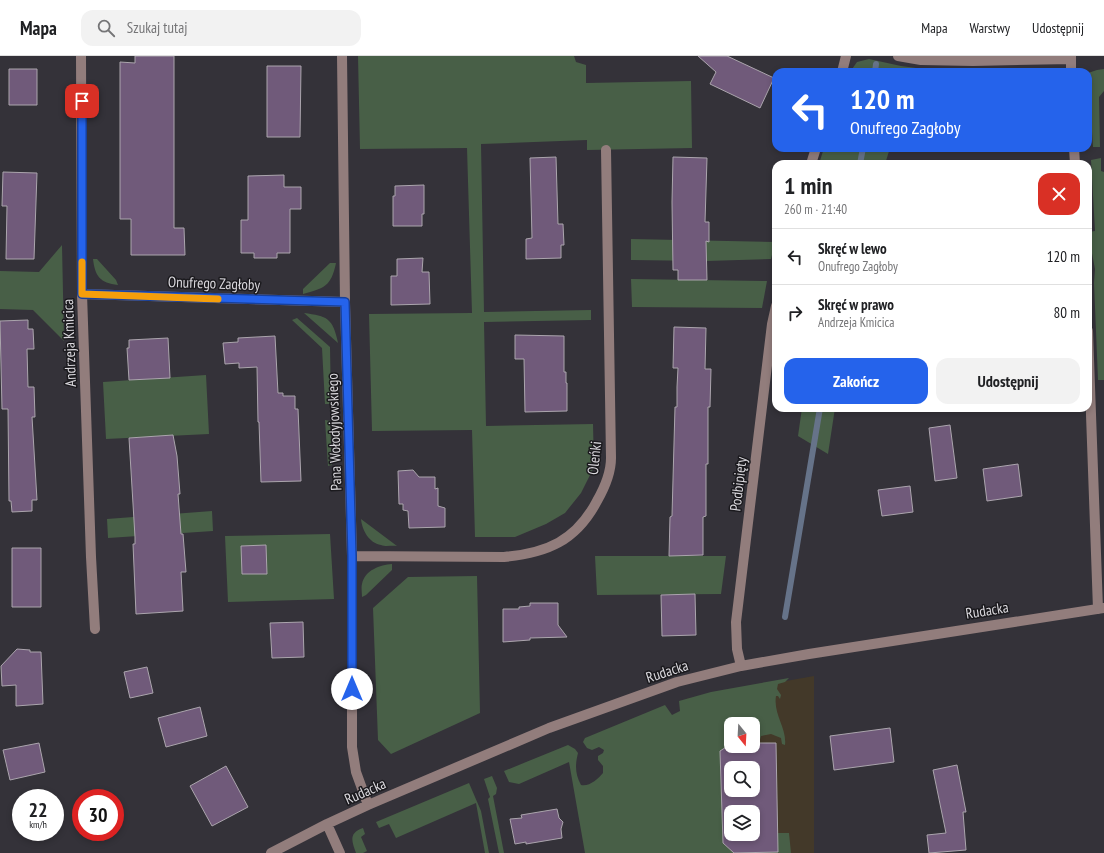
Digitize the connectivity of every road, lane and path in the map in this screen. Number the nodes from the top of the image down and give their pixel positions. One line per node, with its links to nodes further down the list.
1 (81, 56): 8 (street, Andrzeja Kmicica)
2 (342, 56): 9 (street, Pana Wołodyjowskiego)
3 (846, 56): 6 (street)
4 (898, 56): 5 (street)
5 (1071, 58)
6 (843, 68)
7 (606, 150): 12 (street, Oleńki)
8 (82, 294): 9 (street, Onufrego Zagłoby); 14 (street, Andrzeja Kmicica)
9 (345, 302): 12 (street, Pana Wołodyjowskiego)
10 (772, 329): 15 (street, Podbipięty)
11 (1092, 412): 13 (street, Rudacka)
12 (352, 556): 16 (street, Pana Wołodyjowskiego)
13 (1101, 608): 15 (street, Rudacka)
14 (95, 629)
15 (741, 666): 16 (street, Rudacka)
16 (368, 805): 17 (street, Rudacka)
17 (328, 824): 18 (street, Rudacka); 19 (street)
18 (272, 853)
19 (340, 853)

